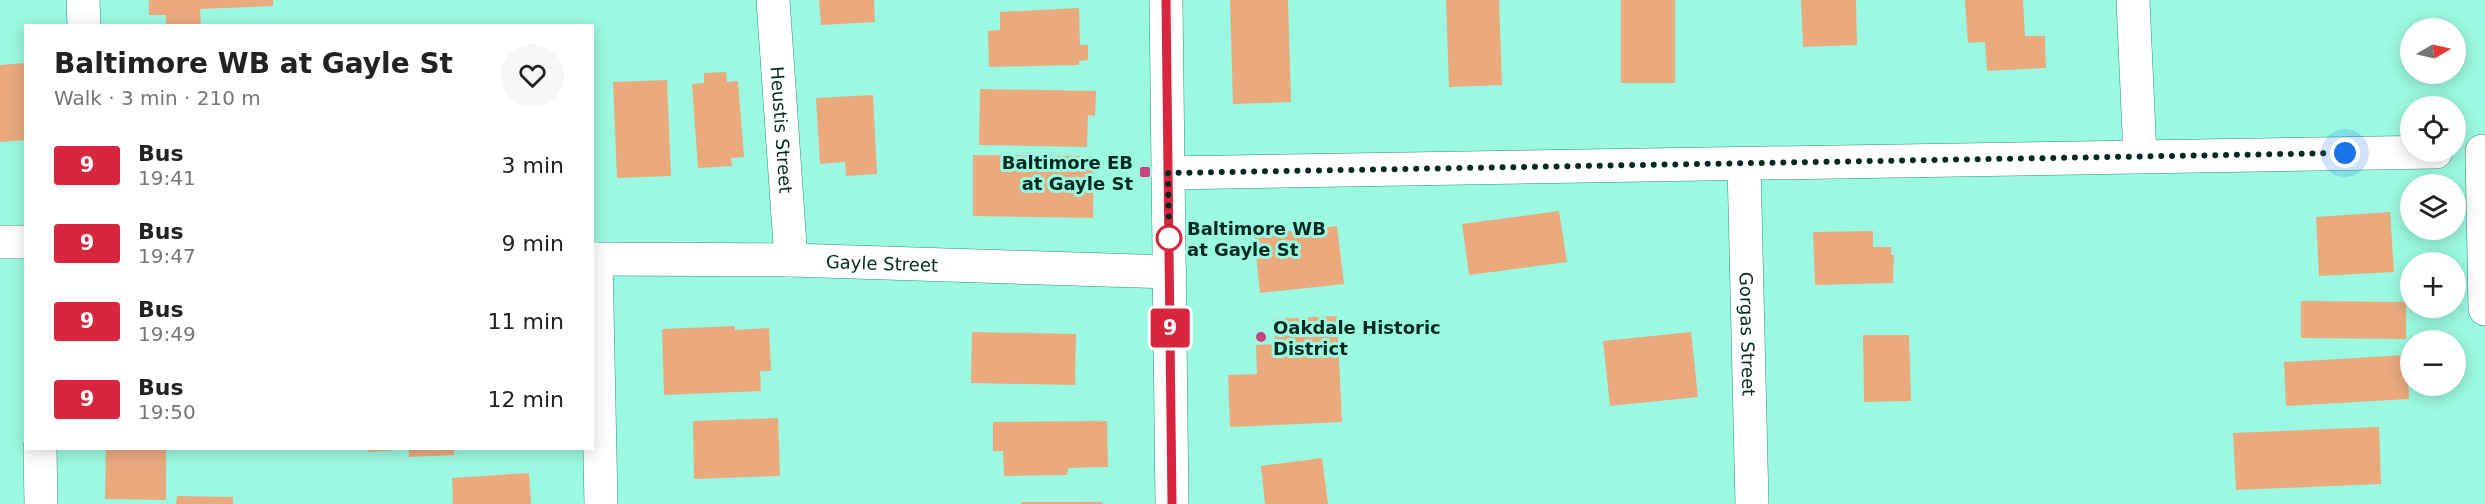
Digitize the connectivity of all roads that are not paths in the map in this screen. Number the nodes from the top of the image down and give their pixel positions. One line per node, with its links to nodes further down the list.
1 (83, 0): 5 (street)
2 (773, 0): 14 (street, Heustis Street)
3 (1166, 0): 10 (street)
4 (2133, 0): 8 (street)
5 (84, 24)
6 (2474, 150): 16 (street)
7 (2400, 152): 8 (street)
8 (2140, 156): 9 (street)
9 (1744, 164): 10 (street); 21 (street, Gorgas Street)
10 (1168, 173): 15 (street)
11 (0, 242): 12 (street)
12 (24, 242)
13 (594, 259): 14 (street, Gayle Street); 19 (street)
14 (791, 260): 15 (street, Gayle Street)
15 (1170, 272): 20 (street)
16 (2485, 309)
17 (40, 450): 18 (street)
18 (41, 504)
19 (601, 504)
20 (1173, 504)
21 (1752, 504)

